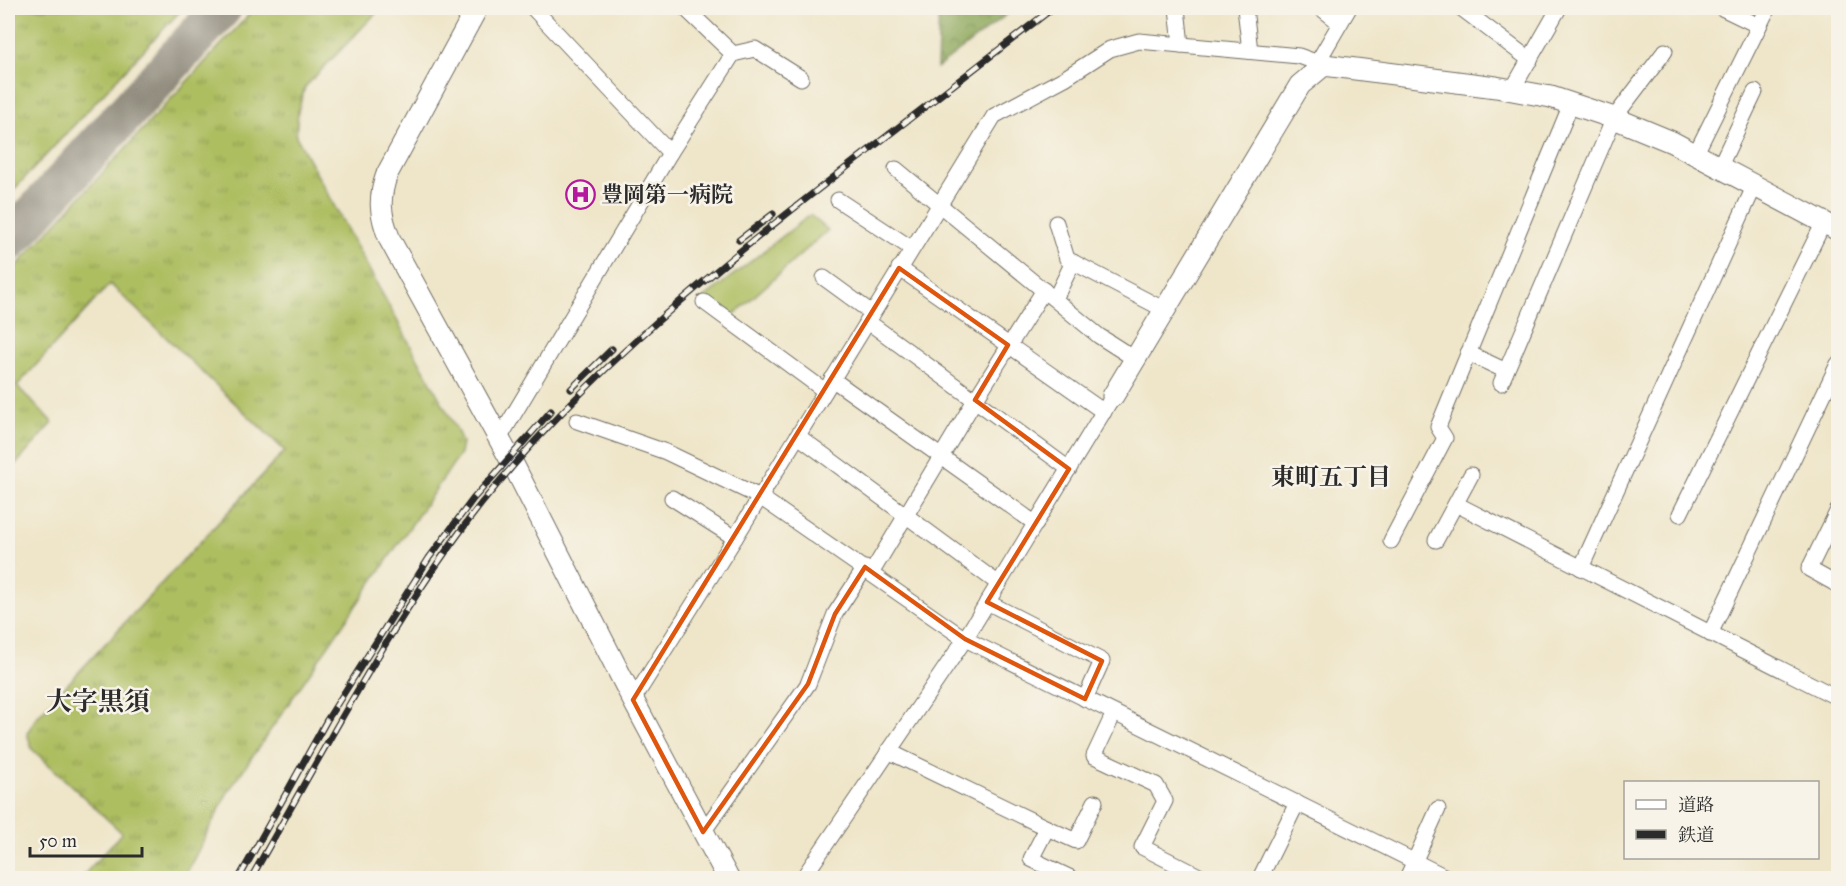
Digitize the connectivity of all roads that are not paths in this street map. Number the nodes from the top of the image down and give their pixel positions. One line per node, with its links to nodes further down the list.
1 (477, 8): 51 (street)
2 (532, 8): 25 (street)
3 (685, 8): 17 (street)
4 (1177, 8): 14 (street)
5 (1245, 8): 15 (street)
6 (1321, 8): 12 (street)
7 (1349, 8): 12 (street)
8 (1461, 8): 18 (street)
9 (1559, 8): 18 (street)
10 (1722, 8): 13 (street)
11 (1768, 8): 13 (street)
12 (1340, 23): 19 (street)
13 (1759, 26): 26 (street)
14 (1181, 45): 15 (street); 31 (street)
15 (1250, 51): 19 (street)
16 (1665, 51): 24 (street)
17 (733, 54): 20 (street); 25 (street)
18 (1530, 60): 21 (street)
19 (1320, 64): 21 (street); 40 (street)
20 (801, 78)
21 (1512, 90): 23 (street)
22 (1755, 92): 27 (street)
23 (1571, 104): 24 (street); 43 (street)
24 (1614, 118): 26 (street); 43 (street)
25 (670, 153): 51 (street)
26 (1695, 154): 27 (street)
27 (1719, 168): 29 (street)
28 (896, 169): 31 (street)
29 (1754, 187): 33 (street); 65 (street)
30 (838, 200): 34 (street)
31 (939, 202): 34 (street); 38 (street)
32 (1056, 223): 35 (street)
33 (1831, 226): 59 (street)
34 (911, 248): 36 (street)
35 (1073, 262): 38 (street); 40 (street)
36 (899, 268): 41 (street); 42 (street)
37 (824, 278): 41 (street)
38 (1050, 295): 42 (street); 44 (street)
39 (704, 302): 46 (street)
40 (1165, 310): 44 (street)
41 (870, 317): 46 (street); 47 (street)
42 (1008, 345): 47 (street); 48 (street)
43 (1468, 353): 64 (street)
44 (1135, 360): 48 (street)
45 (1839, 364): 70 (street)
46 (828, 385): 50 (street); 52 (street)
47 (975, 400): 52 (street); 53 (street)
48 (1108, 404): 53 (street)
49 (578, 421): 55 (street)
50 (798, 436): 55 (street); 60 (street)
51 (499, 439): 74 (street)
52 (940, 456): 60 (street); 61 (street)
53 (1069, 469): 61 (street)
54 (1471, 475): 57 (street)
55 (760, 497): 62 (street); 66 (street)
56 (672, 498): 62 (street)
57 (1456, 504): 63 (street); 65 (street)
58 (1839, 510): 68 (street)
59 (1680, 514)
60 (905, 515): 66 (street); 67 (street)
61 (1036, 524): 67 (street)
62 (735, 538): 74 (street)
63 (1436, 540)
64 (1391, 541)
65 (1581, 568): 70 (street)
66 (868, 570): 71 (street); 81 (street)
67 (999, 584): 69 (street)
68 (1839, 585)
69 (987, 602): 71 (street); 73 (street)
70 (1710, 634): 72 (street)
71 (964, 639): 73 (street); 76 (street)
72 (1839, 698)
73 (1085, 699): 75 (street)
74 (633, 700): 81 (street)
75 (1113, 713): 78 (street); 86 (street)
76 (888, 751): 80 (street); 84 (street)
77 (1095, 802): 80 (street)
78 (1297, 803): 82 (street); 87 (street)
79 (1438, 809): 82 (street)
80 (1047, 828): 85 (street)
81 (703, 832): 83 (street)
82 (1414, 862): 88 (street); 89 (street)
83 (728, 879)
84 (803, 879)
85 (1071, 879)
86 (1203, 879)
87 (1260, 879)
88 (1407, 879)
89 (1448, 879)

